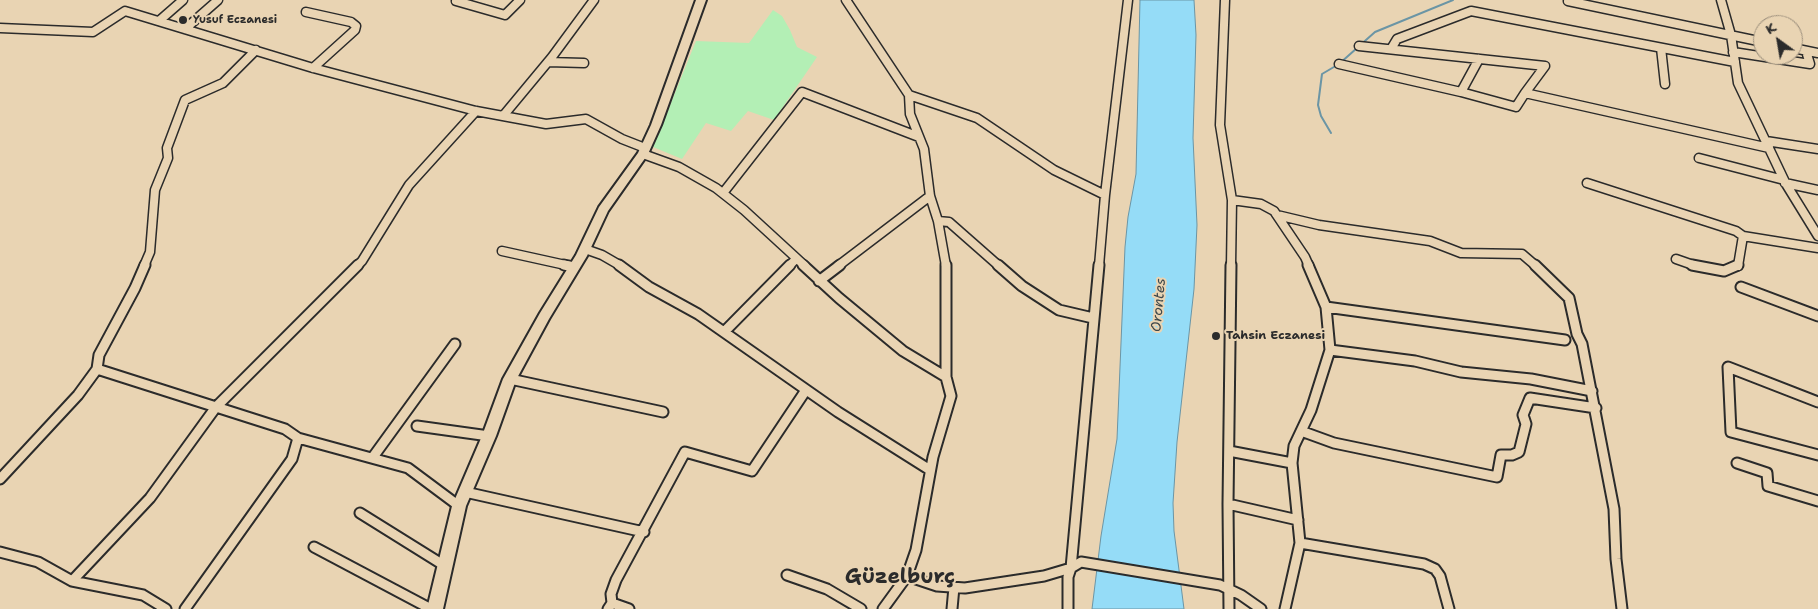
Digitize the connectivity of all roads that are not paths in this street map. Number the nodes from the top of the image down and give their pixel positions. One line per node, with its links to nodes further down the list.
1 (183, 0): 13 (street)
2 (218, 0): 15 (street)
3 (456, 0): 4 (street)
4 (520, 0)
5 (594, 0): 27 (street)
6 (701, 0): 41 (street)
7 (846, 0): 35 (street)
8 (1128, 0): 48 (street)
9 (1225, 0): 49 (street)
10 (1721, 0): 16 (street)
11 (1568, 1): 16 (street)
12 (306, 12): 31 (street)
13 (159, 21): 14 (street); 15 (street)
14 (0, 28)
15 (185, 29): 21 (street)
16 (1731, 36): 17 (street); 24 (street)
17 (1753, 40)
18 (1359, 46): 20 (street)
19 (1661, 48): 20 (street); 28 (street); 32 (street)
20 (1391, 49): 26 (street)
21 (256, 50): 31 (street); 69 (street)
22 (1803, 50): 23 (street)
23 (1806, 51): 24 (street); 25 (street)
24 (1733, 52): 28 (street)
25 (1818, 53)
26 (1479, 58): 33 (street); 34 (street)
27 (548, 62): 29 (street); 37 (street)
28 (1735, 62): 39 (street)
29 (584, 64)
30 (1339, 64): 33 (street)
31 (313, 68): 36 (street)
32 (1666, 84)
33 (1461, 92): 34 (street)
34 (1525, 93): 39 (street)
35 (909, 95): 38 (street); 48 (street)
36 (476, 111): 37 (street); 75 (street)
37 (503, 116): 41 (street)
38 (919, 137): 46 (street); 47 (street)
39 (1768, 144): 40 (street); 43 (street)
40 (1818, 149)
41 (644, 151): 46 (street); 55 (street)
42 (1700, 158): 43 (street)
43 (1785, 181): 45 (street); 53 (street)
44 (1587, 183): 52 (street)
45 (1818, 190)
46 (722, 193): 57 (street)
47 (930, 196): 51 (street); 60 (street)
48 (1105, 196): 64 (street)
49 (1232, 200): 50 (street); 82 (street)
50 (1277, 215): 62 (street); 73 (street)
51 (938, 221): 64 (street); 70 (street)
52 (1743, 236): 54 (street); 58 (street)
53 (1818, 236)
54 (1818, 248)
55 (585, 249): 59 (street); 65 (street)
56 (502, 251): 59 (street)
57 (796, 259): 60 (street); 65 (street)
58 (1676, 259)
59 (574, 267): 71 (street)
60 (820, 281): 70 (street)
61 (1741, 287): 63 (street)
62 (1326, 307): 66 (street); 68 (street)
63 (1818, 316)
64 (1093, 318): 100 (street)
65 (724, 332): 72 (street)
66 (1565, 340)
67 (455, 344): 84 (street)
68 (1330, 350): 73 (street); 79 (street)
69 (97, 369): 75 (street); 88 (street)
70 (946, 377): 87 (street)
71 (510, 379): 77 (street); 80 (street)
72 (806, 390): 87 (street); 95 (street)
73 (1592, 391): 76 (street)
74 (1818, 402): 83 (street)
75 (216, 407): 81 (street); 103 (street)
76 (1596, 408): 79 (street); 121 (street)
77 (662, 412)
78 (417, 426): 80 (street)
79 (1301, 431): 85 (street)
80 (489, 436): 89 (street)
81 (298, 438): 84 (street); 109 (street)
82 (1229, 451): 85 (street); 91 (street)
83 (1818, 455)
84 (373, 457): 92 (street)
85 (1292, 463): 94 (street)
86 (1737, 463): 90 (street)
87 (930, 470): 102 (street)
88 (0, 479)
89 (465, 492): 92 (street); 95 (street)
90 (1818, 501)
91 (1228, 504): 94 (street); 106 (street)
92 (459, 506): 99 (street)
93 (360, 513): 99 (street)
94 (1298, 520): 96 (street)
95 (644, 532): 107 (street)
96 (1300, 543): 119 (street); 120 (street)
97 (314, 547): 110 (street)
98 (0, 552): 103 (street)
99 (445, 566): 111 (street)
100 (1071, 568): 104 (street); 105 (street); 116 (street)
101 (787, 574): 113 (street)
102 (907, 576): 105 (street); 114 (street)
103 (72, 582): 108 (street)
104 (1213, 585): 106 (street)
105 (954, 587): 115 (street)
106 (1228, 588): 117 (street); 118 (street)
107 (610, 606): 112 (street)
108 (166, 609)
109 (185, 609)
110 (431, 609)
111 (435, 609)
112 (630, 609)
113 (861, 609)
114 (883, 609)
115 (952, 609)
116 (1068, 609)
117 (1229, 609)
118 (1261, 609)
119 (1285, 609)
120 (1449, 609)
121 (1622, 609)

